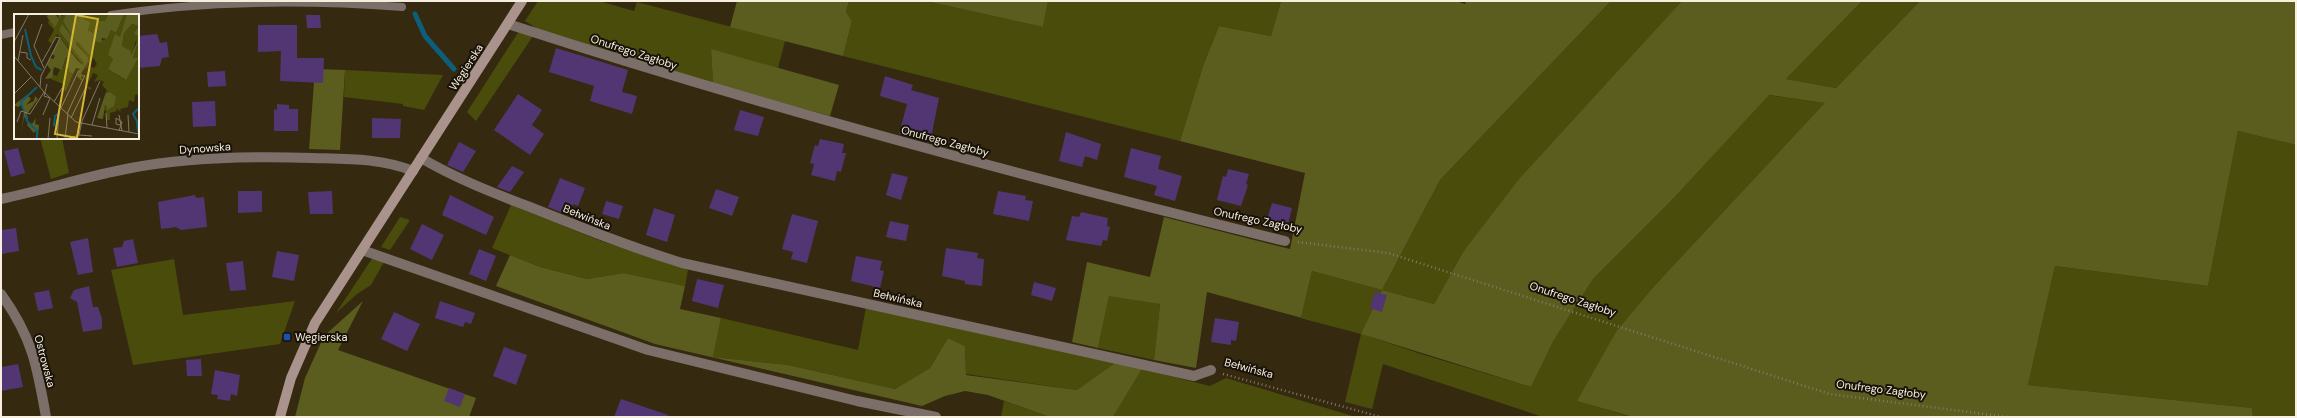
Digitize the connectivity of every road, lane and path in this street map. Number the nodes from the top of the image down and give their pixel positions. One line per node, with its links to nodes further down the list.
1 (522, 1): 4 (main road, Węgierska)
2 (402, 7): 3 (lane)
3 (120, 14)
4 (508, 24): 7 (main road, Węgierska); 10 (street, Onufrego Zagłoby)
5 (14, 32): 6 (lane)
6 (1, 35)
7 (421, 158): 8 (main road, Węgierska); 13 (street, Bełwińska)
8 (413, 171): 9 (street, Dynowska); 11 (main road, Węgierska)
9 (1, 199)
10 (1285, 240): 18 (path, Onufrego Zagłoby)
11 (362, 250): 15 (main road, Węgierska); 16 (street)
12 (1, 294): 14 (street, Ostrowska)
13 (1211, 370): 17 (path, Bełwińska)
14 (46, 417)
15 (280, 417)
16 (936, 417)
17 (1381, 417)
18 (2007, 417)

